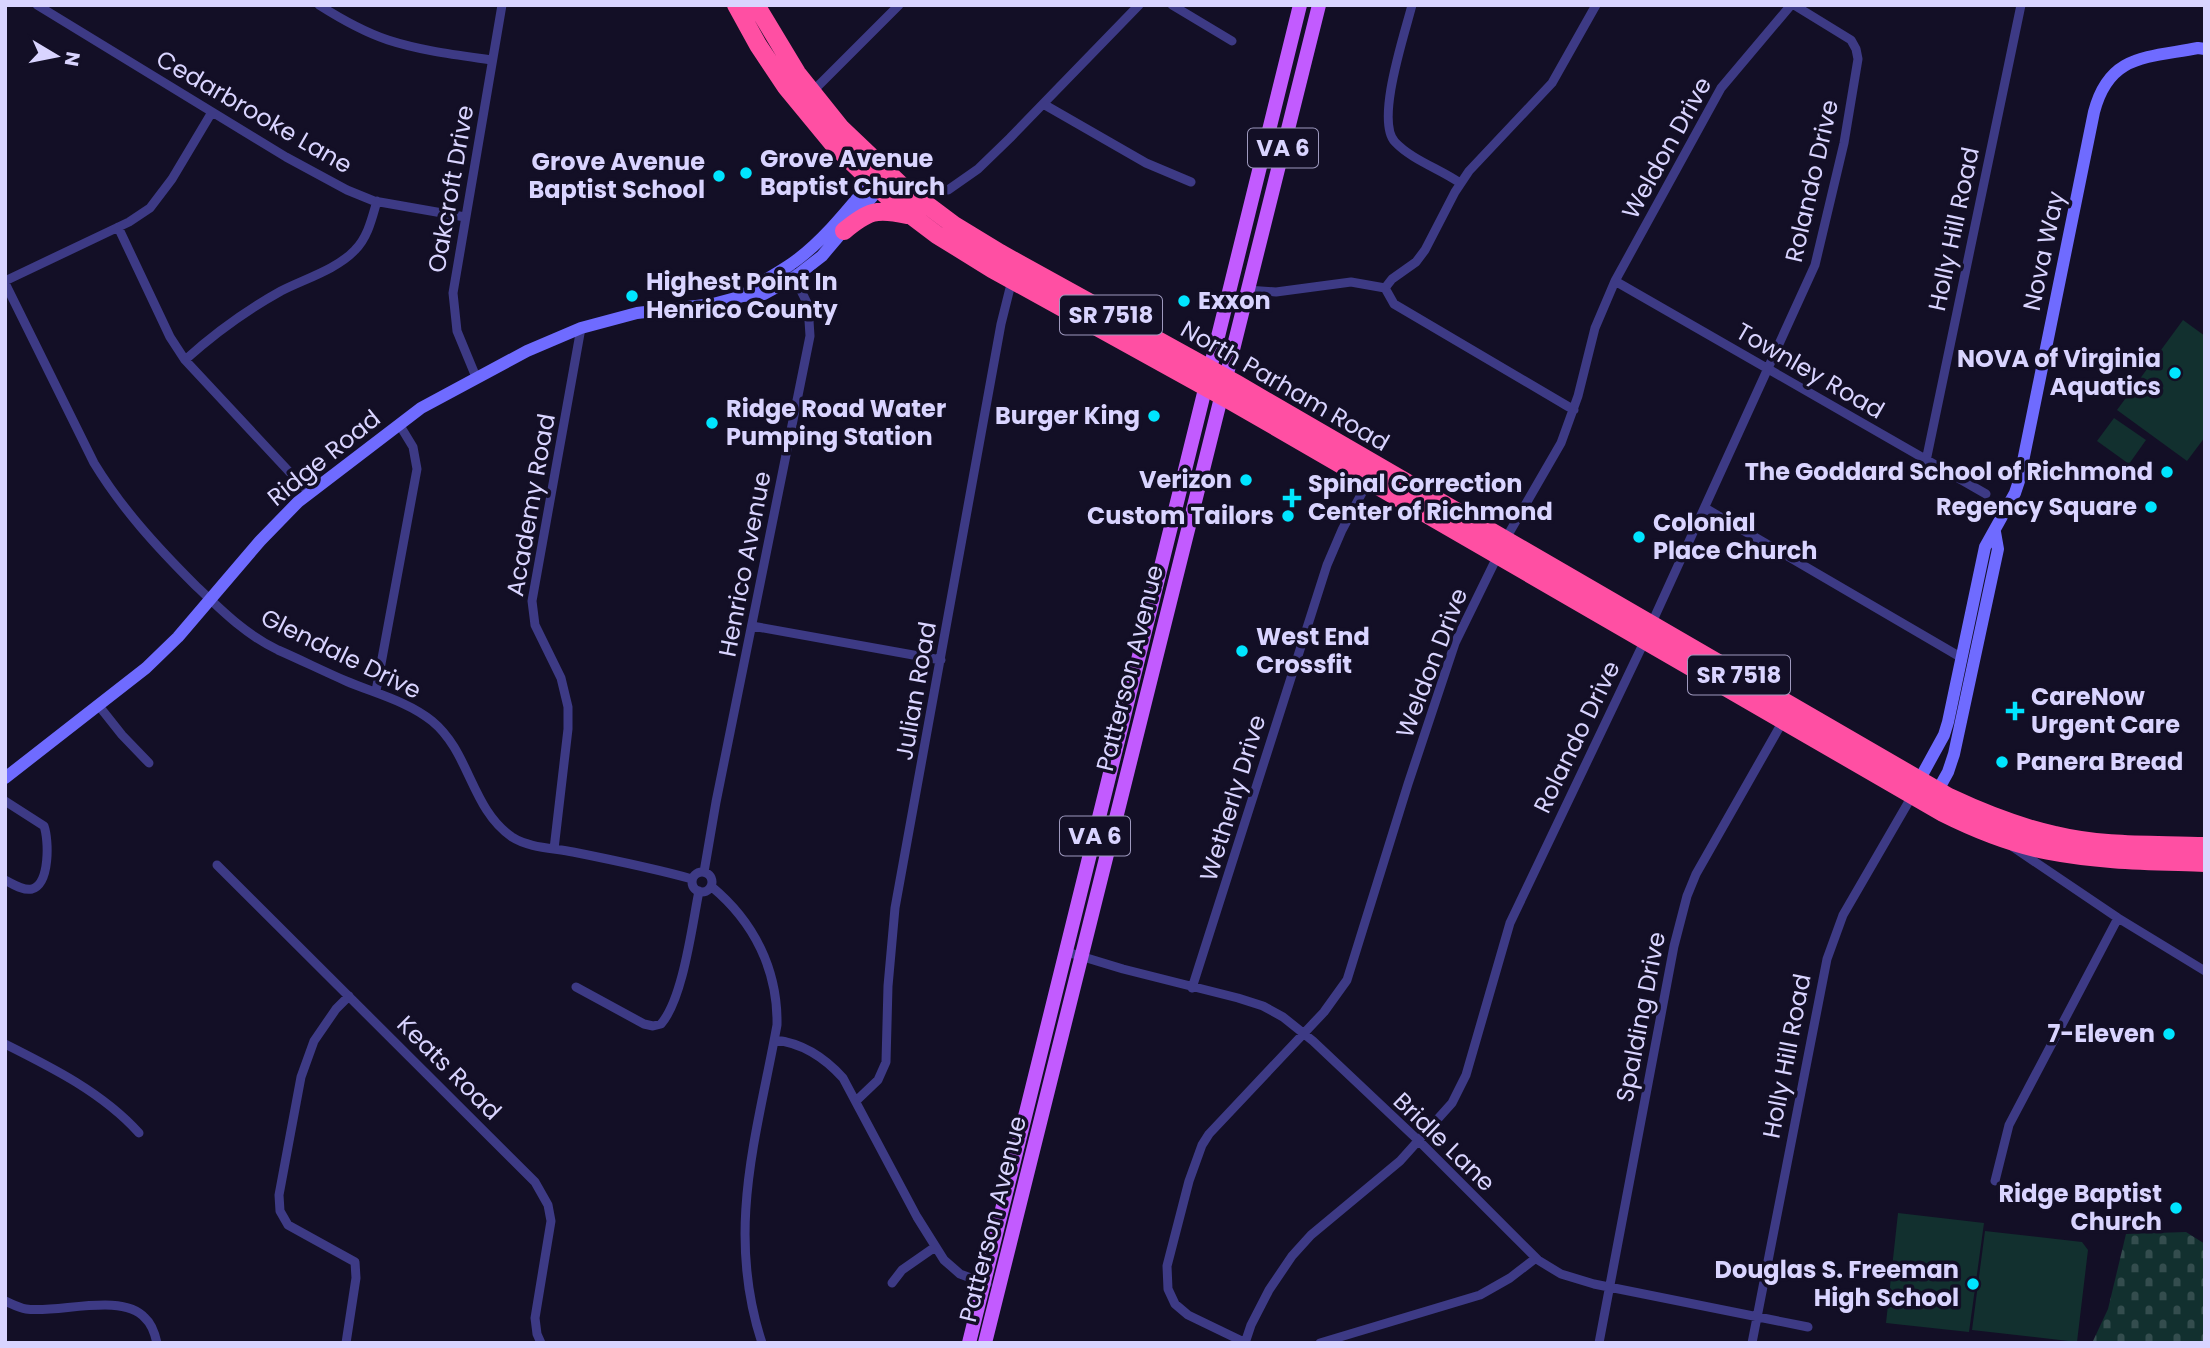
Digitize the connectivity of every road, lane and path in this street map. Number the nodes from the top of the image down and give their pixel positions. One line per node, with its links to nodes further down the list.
1 (37, 5): 20 (street, Cedarbrooke Lane)
2 (319, 5): 17 (street)
3 (502, 5): 17 (street, Oakcroft Drive)
4 (736, 5): 18 (highway, North Parham Road / SR 7518)
5 (755, 5): 18 (highway, North Parham Road / SR 7518)
6 (899, 5): 18 (street)
7 (1139, 5): 19 (street)
8 (1172, 5): 15 (street)
9 (1300, 5): 42 (main road, Patterson Avenue / VA 6)
10 (1319, 5): 37 (main road, Patterson Avenue / VA 6)
11 (1412, 5): 23 (street)
12 (1596, 5): 23 (street)
13 (1793, 5): 34 (street, Weldon Drive); 40 (street, Rolando Drive)
14 (2021, 5): 45 (street, Holly Hill Road)
15 (1232, 41)
16 (2205, 49): 50 (street, Nova Way)
17 (492, 60): 27 (street, Oakcroft Drive)
18 (806, 99): 21 (highway, North Parham Road / SR 7518)
19 (1045, 105): 22 (street); 24 (street)
20 (212, 112): 25 (street, Cedarbrooke Lane); 28 (street)
21 (881, 179): 26 (highway, North Parham Road / SR 7518); 29 (street, Ridge Road); 31 (highway, North Parham Road / SR 7518); 32 (street, Ridge Road)
22 (1191, 182)
23 (1460, 183): 36 (street)
24 (948, 190)
25 (377, 201): 27 (street, Cedarbrooke Lane); 39 (street)
26 (910, 215): 29 (highway); 30 (highway, North Parham Road / SR 7518)
27 (465, 217): 41 (street, Oakcroft Drive)
28 (118, 227): 35 (street); 39 (street)
29 (844, 230): 32 (street, Ridge Road)
30 (966, 254): 31 (highway); 33 (highway, North Parham Road / SR 7518)
31 (1011, 260): 42 (highway, North Parham Road / SR 7518)
32 (792, 272): 38 (street, Ridge Road); 53 (street, Henrico Avenue)
33 (1012, 280): 42 (highway, North Parham Road / SR 7518); 56 (street, Julian Road)
34 (1615, 281): 40 (street, Townley Road); 43 (street, Weldon Drive)
35 (5, 282): 52 (street, Glendale Drive)
36 (1385, 288): 37 (street); 43 (street)
37 (1247, 290): 42 (main road, Patterson Avenue / VA 6)
38 (581, 328): 41 (street, Ridge Road); 66 (street, Academy Road)
39 (185, 360): 47 (street)
40 (1769, 369): 45 (street, Townley Road); 49 (street, Rolando Drive)
41 (476, 377): 44 (street, Ridge Road)
42 (1216, 383): 46 (highway, North Parham Road / SR 7518); 75 (main road, Patterson Avenue / VA 6); 76 (main road, Patterson Avenue / VA 6)
43 (1574, 410): 51 (street, Weldon Drive)
44 (399, 424): 47 (street, Ridge Road); 57 (street)
45 (1926, 461): 48 (street, Townley Road)
46 (1372, 474): 51 (highway, North Parham Road / SR 7518); 79 (street, Wetherly Drive)
47 (309, 493): 52 (street, Ridge Road)
48 (1986, 495)
49 (1705, 509): 54 (street, Rolando Drive); 55 (street)
50 (1995, 532): 55 (street, Holly Hill Road); 63 (street)
51 (1501, 548): 54 (highway, North Parham Road / SR 7518); 81 (street, Weldon Drive)
52 (211, 600): 57 (street, Glendale Drive); 58 (street, Ridge Road)
53 (752, 626): 56 (street); 69 (street, Henrico Avenue)
54 (1648, 632): 59 (highway, North Parham Road / SR 7518); 62 (highway, North Parham Road / SR 7518); 86 (street, Rolando Drive)
55 (1962, 658): 62 (street, Holly Hill Road)
56 (941, 660): 84 (street, Julian Road)
57 (376, 691): 66 (street, Glendale Drive)
58 (99, 706): 60 (street); 61 (street, Ridge Road)
59 (1783, 721): 62 (highway, North Parham Road / SR 7518); 93 (street, Spalding Drive)
60 (149, 763)
61 (5, 778)
62 (1916, 788): 63 (highway, North Parham Road / SR 7518); 65 (highway, North Parham Road / SR 7518); 95 (street, Holly Hill Road)
63 (1938, 790): 67 (highway, North Parham Road / SR 7518)
64 (5, 801): 71 (street)
65 (1997, 837): 67 (highway, North Parham Road / SR 7518); 74 (street)
66 (554, 849): 70 (street, Glendale Drive)
67 (2194, 854)
68 (217, 865): 80 (street, Keats Road)
69 (704, 872): 70 (street); 72 (street)
70 (692, 879): 73 (street)
71 (5, 880)
72 (712, 887): 73 (street); 82 (street)
73 (699, 891): 78 (street)
74 (2118, 918): 77 (street); 87 (street)
75 (1067, 951): 76 (street, Bridle Lane); 91 (main road, Patterson Avenue / VA 6)
76 (1082, 956): 79 (street, Bridle Lane); 92 (main road, Patterson Avenue / VA 6)
77 (2205, 971)
78 (576, 987)
79 (1192, 988): 81 (street, Bridle Lane)
80 (349, 996): 98 (street); 99 (street, Keats Road)
81 (1304, 1034): 86 (street, Bridle Lane); 103 (street, Weldon Drive)
82 (775, 1040): 84 (street); 100 (street)
83 (5, 1044): 85 (street)
84 (856, 1101): 88 (street)
85 (139, 1133)
86 (1419, 1141): 89 (street, Bridle Lane); 103 (street, Rolando Drive)
87 (1995, 1181)
88 (935, 1247): 90 (street); 91 (street)
89 (1536, 1258): 93 (street, Bridle Lane); 104 (street)
90 (891, 1283)
91 (984, 1283): 92 (street); 101 (main road, Patterson Avenue / VA 6)
92 (999, 1287): 102 (main road, Patterson Avenue / VA 6)
93 (1608, 1287): 95 (street, Bridle Lane); 105 (street, Spalding Drive)
94 (5, 1301): 97 (street)
95 (1757, 1317): 96 (street, Bridle Lane); 106 (street, Holly Hill Road)
96 (1808, 1327)
97 (157, 1343)
98 (345, 1343)
99 (541, 1343)
100 (762, 1343)
101 (969, 1343)
102 (985, 1343)
103 (1245, 1343)
104 (1320, 1343)
105 (1599, 1343)
106 (1752, 1343)

